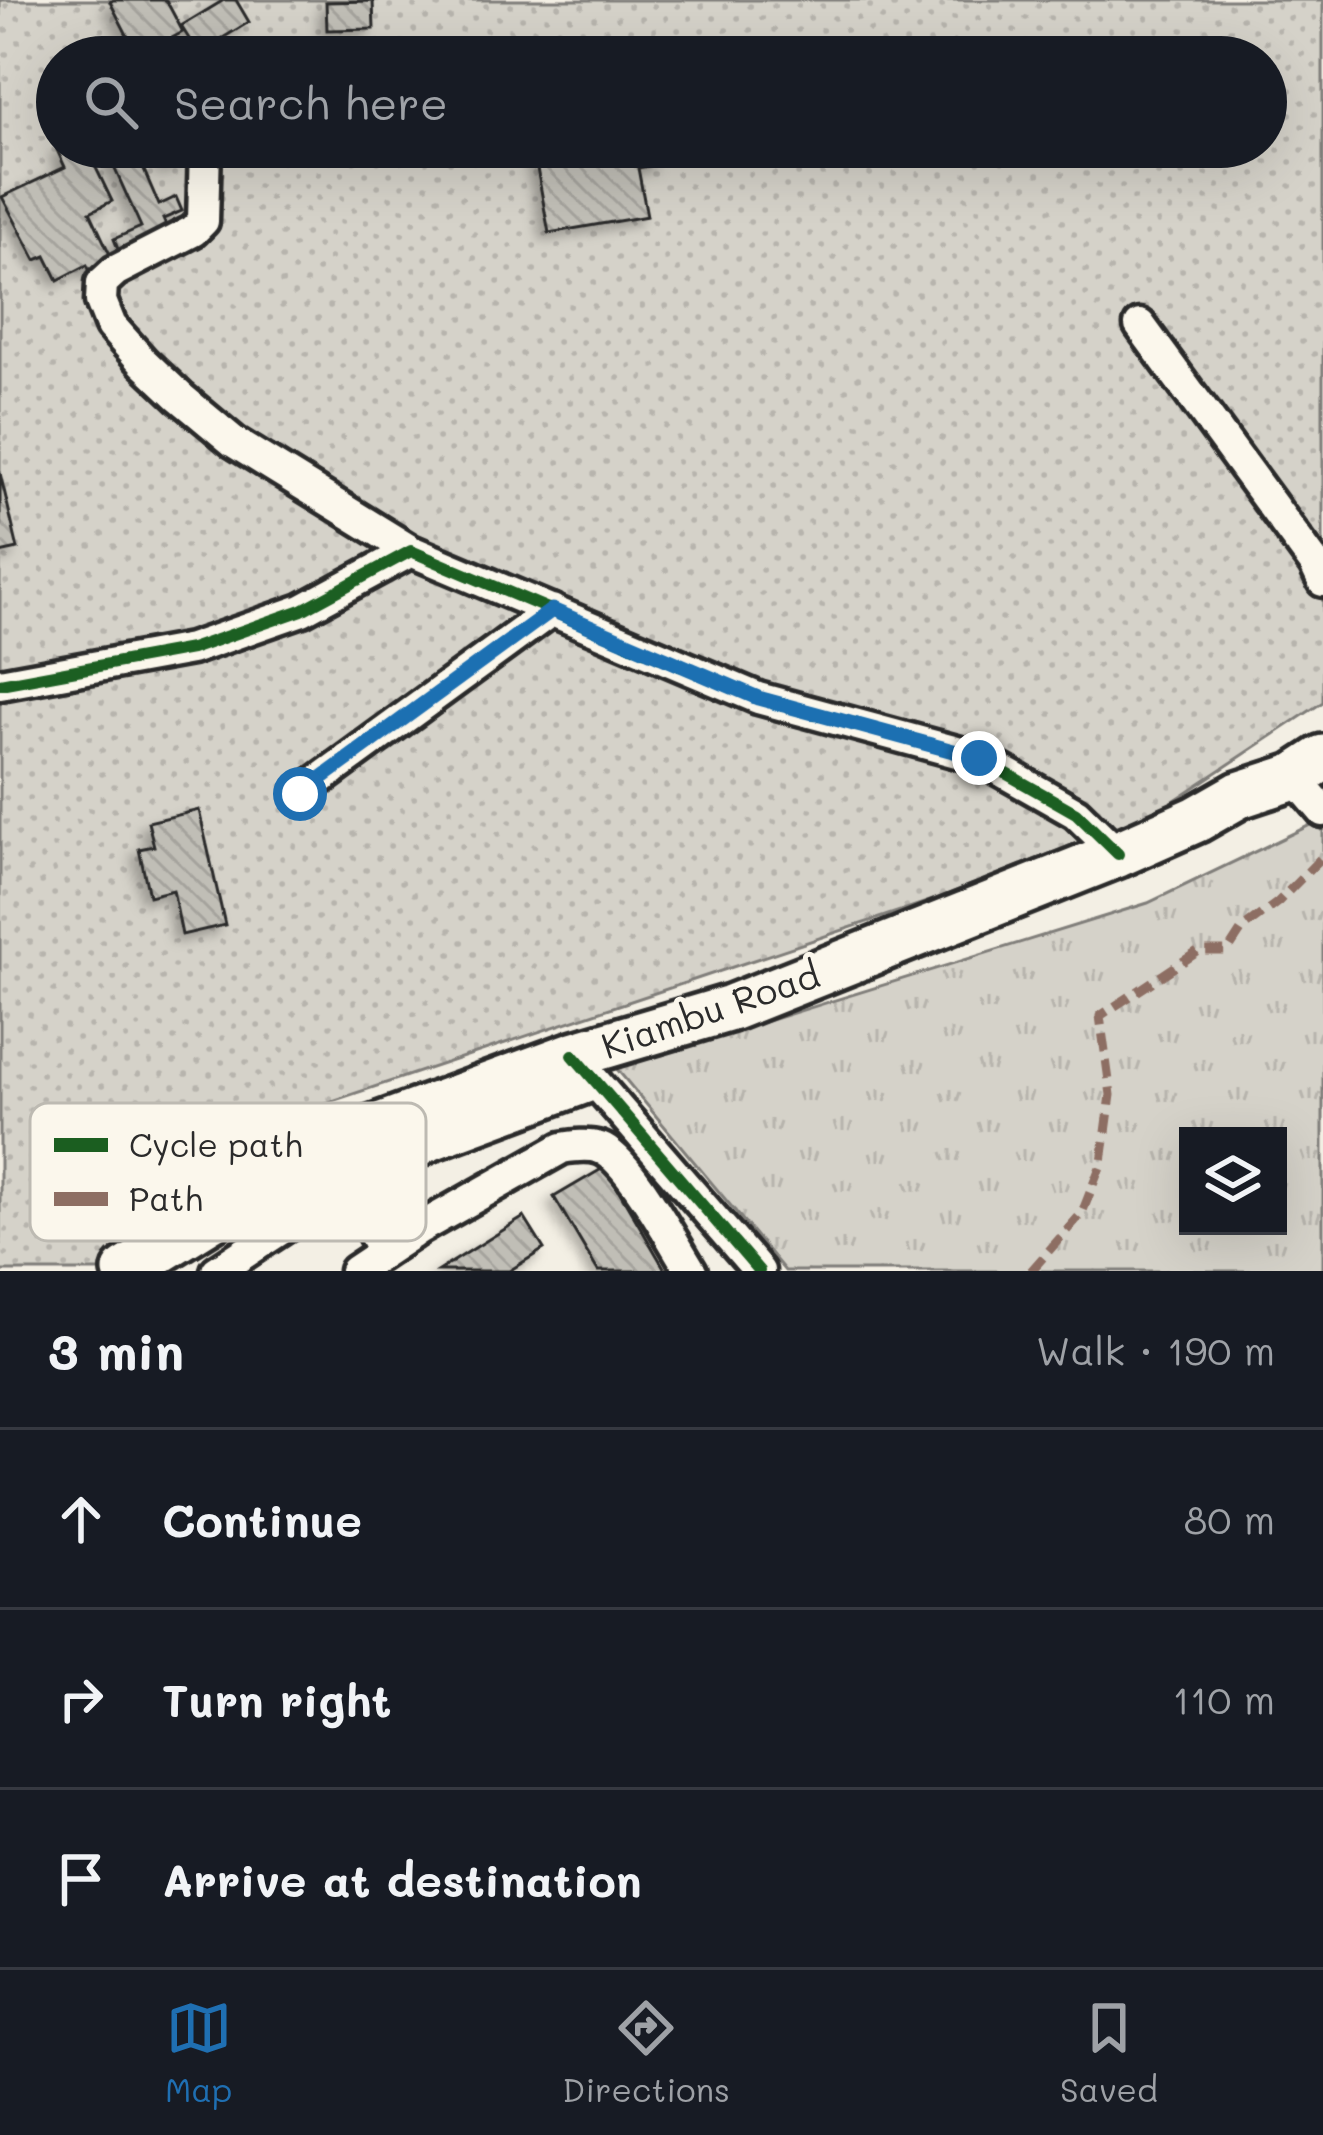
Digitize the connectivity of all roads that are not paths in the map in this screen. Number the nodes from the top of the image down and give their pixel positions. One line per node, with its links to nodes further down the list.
1 (204, 168): 3 (street)
2 (1140, 326): 4 (street)
3 (411, 551): 5 (street); 6 (street)
4 (1323, 581)
5 (552, 610): 9 (street); 12 (street)
6 (0, 684)
7 (1323, 727): 10 (highway, Kiambu Road)
8 (1308, 767): 10 (highway, Kiambu Road); 11 (street)
9 (300, 794)
10 (1239, 795): 12 (highway, Kiambu Road)
11 (1323, 812)
12 (1118, 854): 13 (highway, Kiambu Road)
13 (585, 1070): 14 (highway, Kiambu Road); 15 (street); 26 (street)
14 (426, 1116)
15 (426, 1148)
16 (426, 1225): 25 (street)
17 (175, 1241): 22 (highway, Kiambu Road)
18 (263, 1241): 23 (street)
19 (378, 1241): 21 (street)
20 (400, 1241): 21 (street)
21 (383, 1252): 24 (street)
22 (126, 1271)
23 (217, 1271)
24 (355, 1271)
25 (692, 1271)
26 (759, 1271)

